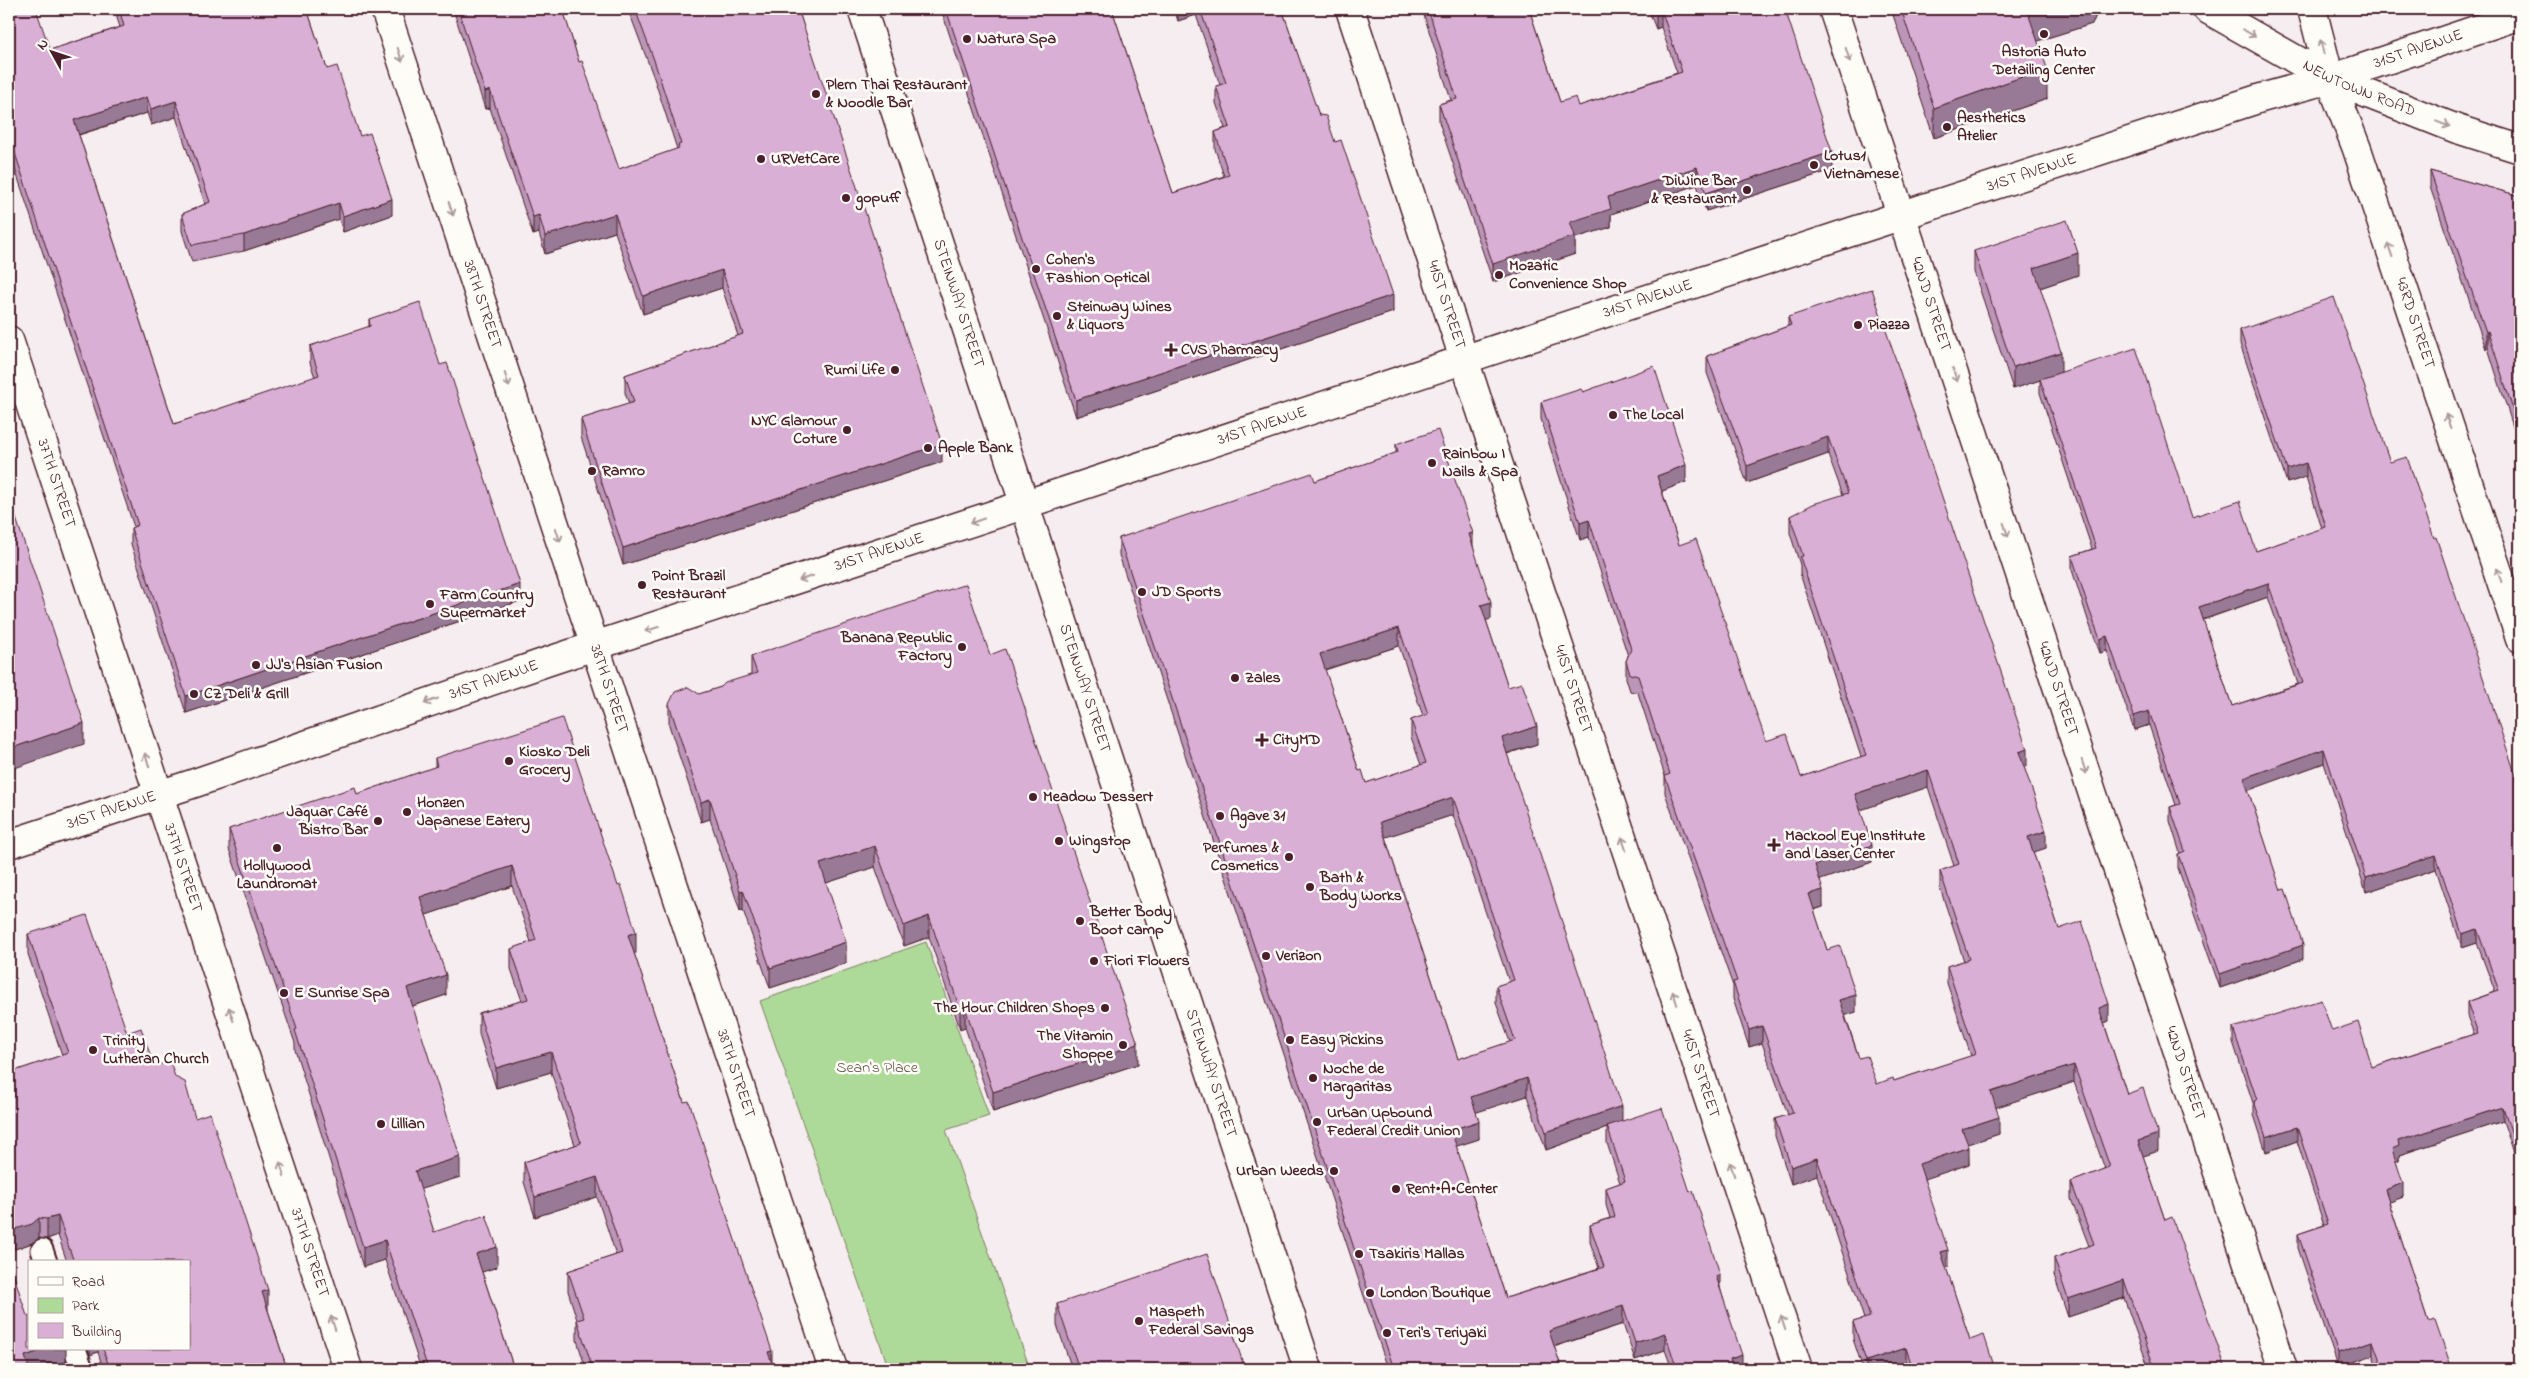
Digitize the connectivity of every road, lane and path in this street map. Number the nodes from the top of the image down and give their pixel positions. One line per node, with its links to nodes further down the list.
1 (385, 9): 15 (street, 38TH STREET, one-way to 15)
2 (862, 9): 13 (street, STEINWAY STREET)
3 (1350, 9): 12 (street, 41ST STREET)
4 (1833, 9): 10 (street, 42ND STREET, one-way to 10)
5 (2207, 9): 8 (street, NEWTOWN ROAD, one-way to 8)
6 (2312, 9): 8 (street, 43RD STREET, one-way to 6)
7 (2520, 15): 8 (street, 31ST AVENUE)
8 (2330, 79): 9 (street, NEWTOWN ROAD, one-way to 9); 10 (street, 31ST AVENUE); 14 (street, 43RD STREET, one-way to 8)
9 (2520, 148)
10 (1902, 216): 12 (street, 31ST AVENUE); 24 (street, 42ND STREET, one-way to 24)
11 (9, 340): 16 (street, 37TH STREET, one-way to 11)
12 (1465, 360): 13 (street, 31ST AVENUE); 23 (street, 41ST STREET, one-way to 12)
13 (1024, 505): 15 (street, 31ST AVENUE, one-way to 15); 22 (street, STEINWAY STREET)
14 (2520, 638)
15 (594, 647): 16 (street, 31ST AVENUE, one-way to 16); 21 (street, 38TH STREET)
16 (158, 794): 17 (street, 31ST AVENUE); 20 (street, 37TH STREET, one-way to 16)
17 (9, 844)
18 (75, 1350): 19 (lane)
19 (82, 1369)
20 (348, 1369)
21 (833, 1369)
22 (1308, 1369)
23 (1798, 1369)
24 (2283, 1369)

